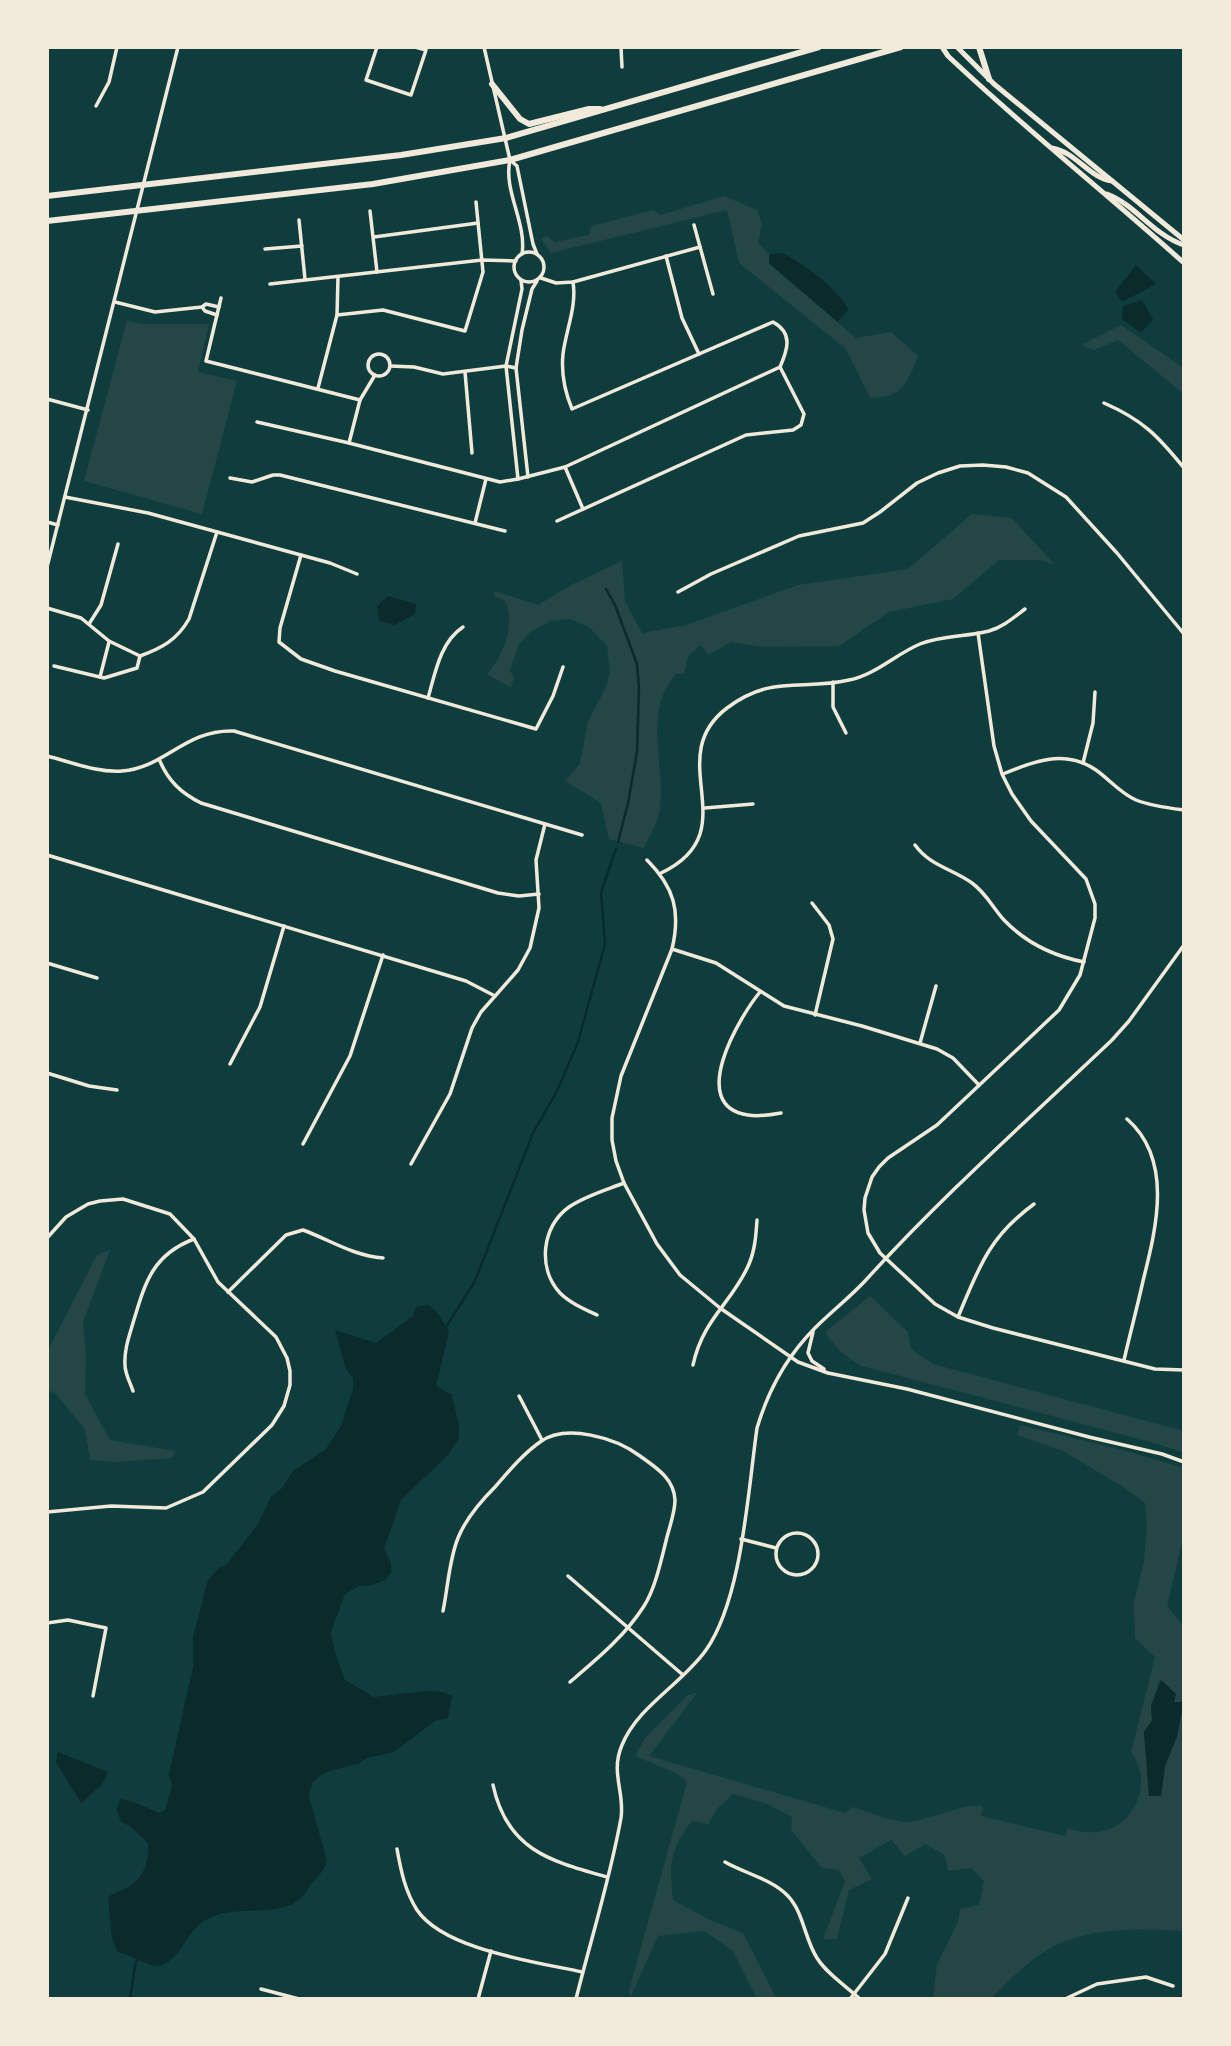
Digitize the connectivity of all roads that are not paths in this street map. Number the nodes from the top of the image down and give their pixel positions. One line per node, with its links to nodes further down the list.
1 (117, 47): 15 (street)
2 (178, 47): 21 (street)
3 (377, 47): 4 (street)
4 (415, 47)
5 (484, 47): 14 (street)
6 (621, 47): 12 (street)
7 (819, 47): 16 (highway)
8 (901, 47): 19 (highway)
9 (942, 47): 18 (main road)
10 (957, 47): 13 (main road)
11 (979, 47): 13 (highway)
12 (622, 67)
13 (989, 79): 20 (main road)
14 (492, 84): 16 (highway); 17 (street)
15 (96, 106)
16 (605, 110): 17 (highway)
17 (506, 138): 19 (street); 21 (highway)
18 (1049, 147): 20 (main road); 22 (main road)
19 (510, 160): 25 (highway); 36 (street); 37 (street)
20 (1114, 182): 32 (main road)
21 (145, 185): 23 (highway); 25 (street)
22 (1104, 192): 32 (main road); 41 (main road)
23 (48, 195)
24 (475, 202): 29 (street)
25 (138, 211): 28 (highway); 51 (street)
26 (370, 211): 31 (street)
27 (299, 220): 33 (street)
28 (47, 221)
29 (478, 223): 31 (street); 39 (street)
30 (694, 225): 34 (street)
31 (374, 237): 42 (street)
32 (1184, 243)
33 (302, 246): 35 (street); 44 (street)
34 (700, 247): 38 (street); 49 (street)
35 (265, 249)
36 (522, 254): 37 (street); 40 (street)
37 (537, 254): 45 (street)
38 (666, 256): 47 (street); 56 (street)
39 (482, 260): 40 (street); 42 (street); 55 (street)
40 (516, 261): 46 (street)
41 (1184, 263)
42 (377, 272): 43 (street)
43 (338, 276): 44 (street); 55 (street)
44 (305, 279): 48 (street)
45 (539, 279): 46 (street); 47 (street); 60 (street)
46 (521, 280): 58 (street)
47 (573, 282): 56 (street)
48 (270, 284)
49 (713, 294)
50 (221, 298): 53 (street)
51 (115, 302): 52 (street); 67 (street)
52 (202, 307): 53 (street); 54 (street)
53 (219, 307): 54 (street)
54 (217, 315): 63 (street)
55 (337, 315): 63 (street)
56 (699, 354): 59 (street)
57 (390, 366): 61 (street); 62 (street); 62 (street)
58 (506, 366): 60 (street); 61 (street); 76 (street)
59 (780, 367): 71 (street); 78 (street)
60 (516, 368): 73 (street)
61 (465, 372): 70 (street)
62 (375, 375): 65 (street)
63 (318, 388): 65 (street)
64 (47, 399): 67 (street)
65 (360, 400): 69 (street)
66 (1104, 403): 72 (street)
67 (88, 410): 77 (street)
68 (257, 422): 69 (street)
69 (349, 443): 75 (street)
70 (472, 453)
71 (565, 467): 73 (street); 78 (street)
72 (1184, 468)
73 (528, 477): 76 (street)
74 (230, 478): 81 (street)
75 (486, 479): 76 (street); 81 (street)
76 (518, 479)
77 (65, 498): 82 (street); 84 (street)
78 (583, 509): 79 (street)
79 (557, 521)
80 (47, 522): 82 (street)
81 (475, 523): 83 (street)
82 (58, 525): 87 (street)
83 (505, 531)
84 (217, 532): 86 (street); 97 (street)
85 (118, 544): 92 (street)
86 (302, 555): 88 (street); 103 (street)
87 (47, 567)
88 (357, 574)
89 (678, 593): 95 (street)
90 (47, 608): 92 (street)
91 (1025, 609): 94 (street)
92 (89, 624): 96 (street)
93 (463, 627): 103 (street)
94 (978, 633): 101 (street); 108 (street)
95 (1184, 634)
96 (109, 641): 97 (street); 100 (street)
97 (140, 656): 100 (street)
98 (54, 666): 100 (street)
99 (563, 667): 103 (street)
100 (100, 677)
101 (833, 682): 104 (street); 110 (street)
102 (1095, 692): 107 (street)
103 (428, 698)
104 (846, 733)
105 (47, 756): 106 (street)
106 (159, 758): 112 (street); 118 (street)
107 (1083, 763): 108 (street); 111 (street)
108 (1002, 774): 124 (street)
109 (753, 804): 110 (street)
110 (705, 808): 117 (street)
111 (1184, 810)
112 (545, 824): 113 (street); 118 (street)
113 (582, 835)
114 (915, 845): 124 (street)
115 (47, 855): 120 (street)
116 (647, 860): 117 (street)
117 (661, 873): 122 (street)
118 (539, 894): 129 (street)
119 (811, 903): 130 (street)
120 (284, 926): 123 (street); 132 (street)
121 (1184, 945): 145 (street)
122 (672, 949): 128 (street); 140 (street)
123 (383, 955): 129 (street); 138 (street)
124 (1084, 962): 134 (street)
125 (47, 963): 126 (street)
126 (97, 978)
127 (936, 986): 131 (street)
128 (760, 992): 130 (street); 136 (street)
129 (495, 996): 139 (street)
130 (815, 1015): 131 (street)
131 (920, 1042): 134 (street)
132 (230, 1064)
133 (47, 1073): 135 (street)
134 (979, 1085): 145 (street)
135 (117, 1090)
136 (781, 1113)
137 (1127, 1119): 153 (street)
138 (303, 1144)
139 (411, 1164)
140 (624, 1183): 148 (street); 149 (street)
141 (1034, 1204): 150 (street)
142 (757, 1220): 148 (street)
143 (47, 1238): 144 (street)
144 (194, 1239): 147 (street); 157 (street)
145 (885, 1257): 150 (street); 151 (street)
146 (383, 1258): 147 (street)
147 (228, 1292): 161 (street)
148 (720, 1308): 152 (street); 154 (street)
149 (597, 1315)
150 (958, 1317): 153 (street)
151 (814, 1329): 152 (street); 156 (street)
152 (790, 1357): 156 (street); 162 (street)
153 (1124, 1360): 155 (street)
154 (693, 1365)
155 (1184, 1370)
156 (828, 1373): 160 (street)
157 (133, 1391)
158 (519, 1396): 159 (street)
159 (542, 1440): 165 (street); 167 (street)
160 (1184, 1462)
161 (47, 1512)
162 (741, 1539): 163 (street); 168 (street)
163 (776, 1548): 163 (street)
164 (568, 1576): 167 (street)
165 (443, 1611)
166 (47, 1623): 170 (street)
167 (627, 1628): 168 (street); 169 (street)
168 (683, 1675): 174 (street)
169 (570, 1682)
170 (93, 1696)
171 (493, 1784): 174 (street)
172 (397, 1849): 176 (street)
173 (725, 1863): 180 (street)
174 (607, 1877): 177 (street)
175 (908, 1898): 180 (street)
176 (491, 1951): 177 (street); 182 (street)
177 (582, 1972): 183 (street)
178 (1173, 1986): 186 (street)
179 (261, 1989): 181 (street)
180 (855, 1994): 184 (street); 185 (street)
181 (299, 1999)
182 (478, 1999)
183 (576, 1999)
184 (850, 1999)
185 (860, 1999)
186 (1065, 1999)

